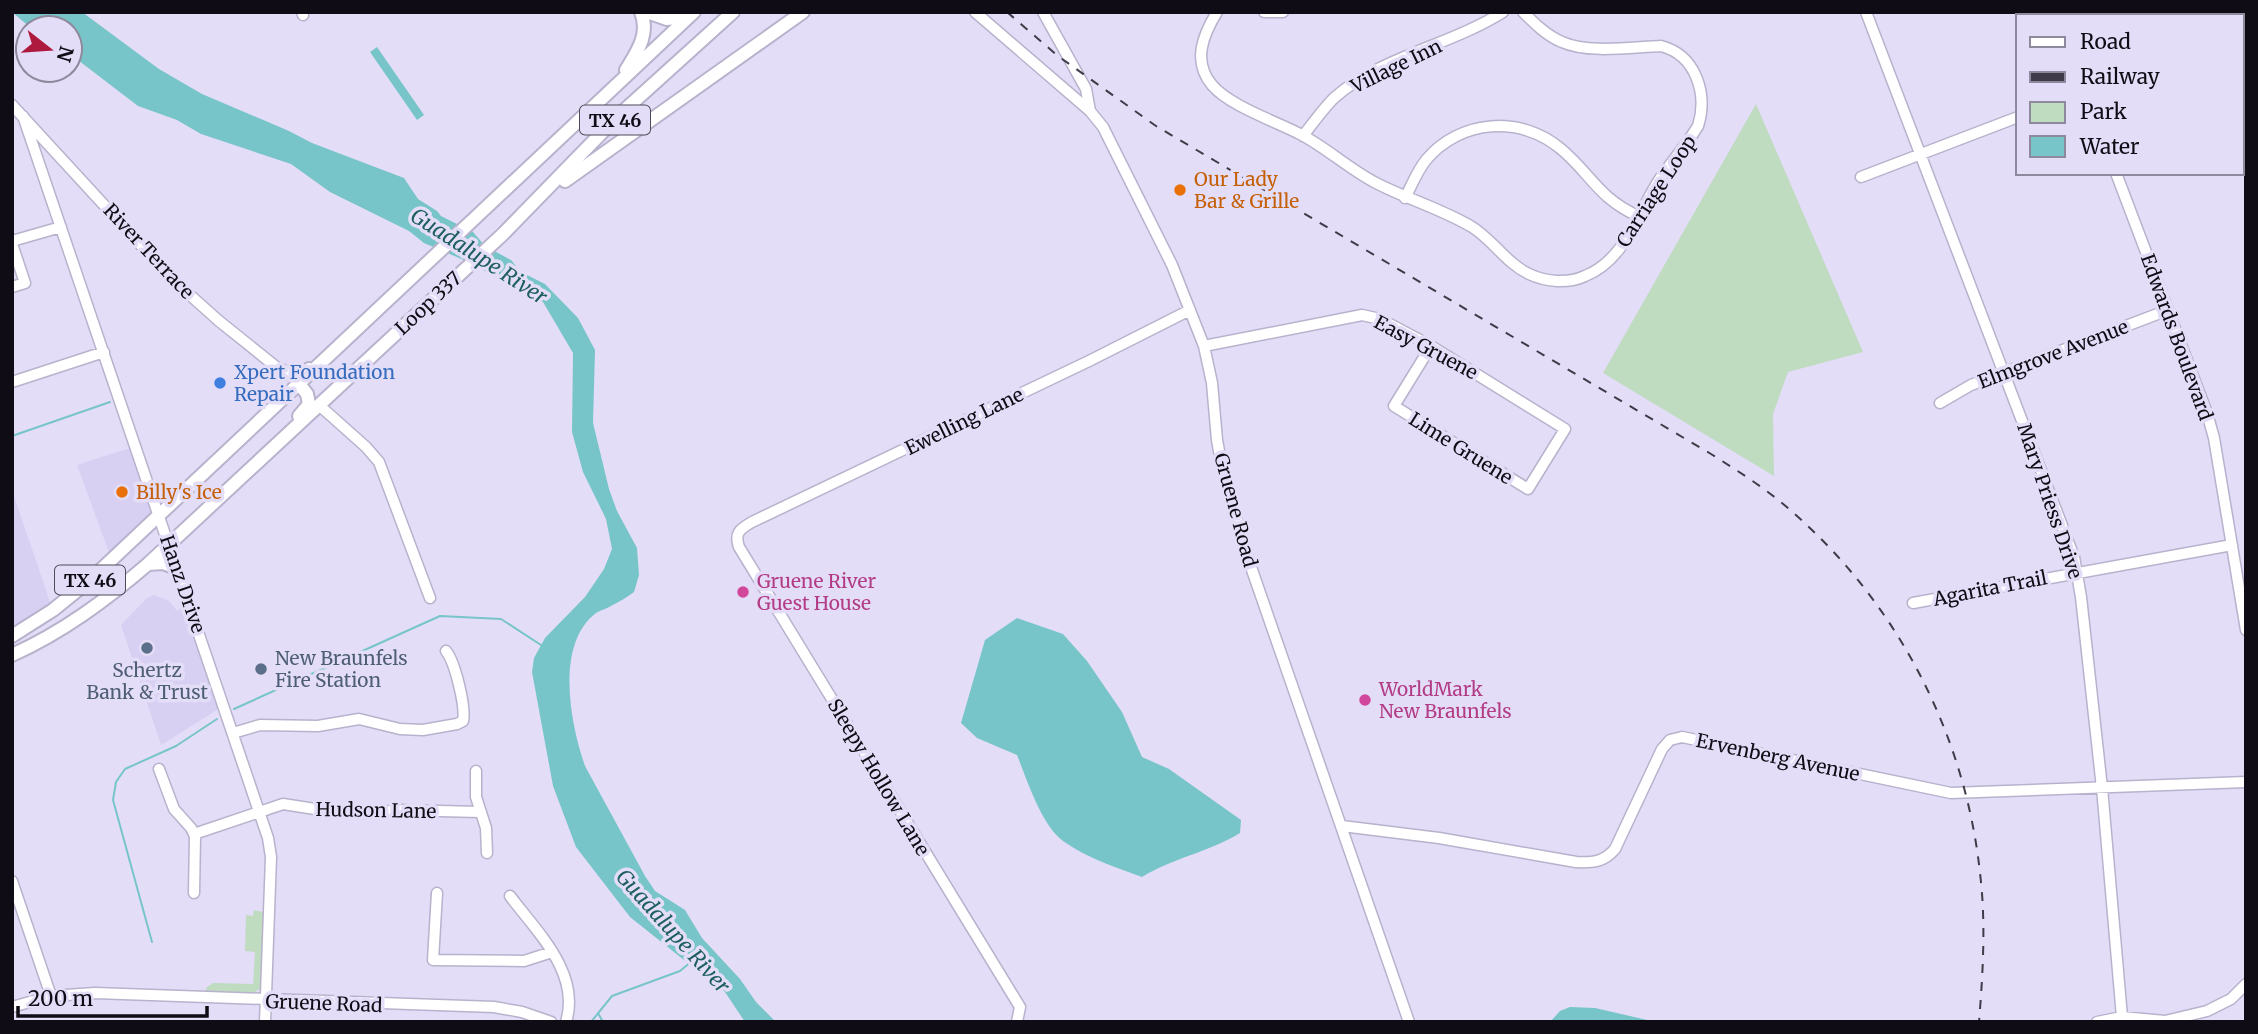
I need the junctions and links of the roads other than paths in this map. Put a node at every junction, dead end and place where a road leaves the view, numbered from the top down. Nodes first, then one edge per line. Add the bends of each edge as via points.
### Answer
1 (641, 12) edge
2 (648, 12) edge
3 (733, 12) edge
4 (803, 12) edge
5 (975, 12) edge
6 (1043, 12) edge
7 (1217, 12) edge
8 (1264, 12) edge
9 (1283, 12) edge
10 (1503, 12) edge
11 (1522, 12) edge
12 (1866, 12) edge
13 (691, 14) edge
14 (618, 84) junction
15 (12, 105) edge
16 (1090, 111) junction
17 (23, 116) junction
18 (2016, 118) edge
19 (1303, 136) junction
20 (1919, 155) junction
21 (2117, 175) edge
22 (1861, 177) dead end
23 (1405, 198) junction
24 (539, 199) junction
25 (1638, 216) junction
26 (61, 226) junction
27 (12, 243) edge
28 (12, 287) edge
29 (1191, 310) junction
30 (2168, 310) junction
31 (355, 333) junction
32 (1204, 346) junction
33 (1431, 346) junction
34 (104, 352) junction
35 (280, 370) junction
36 (2003, 372) junction
37 (12, 382) edge
38 (299, 384) junction
39 (286, 397) junction
40 (1940, 404) dead end
41 (320, 406) junction
42 (257, 462) junction
43 (1528, 489) joint
44 (160, 513) junction
45 (738, 532) joint
46 (168, 545) junction
47 (2232, 545) junction
48 (148, 564) junction
49 (176, 568) junction
50 (2077, 572) junction
51 (430, 598) dead end
52 (1913, 603) dead end
53 (2246, 630) edge
54 (12, 636) edge
55 (446, 651) dead end
56 (12, 655) edge
57 (233, 733) junction
58 (159, 769) dead end
59 (476, 771) dead end
60 (2246, 782) edge
61 (2102, 788) junction
62 (259, 811) junction
63 (480, 813) junction
64 (1342, 826) junction
65 (194, 834) junction
66 (487, 853) dead end
67 (12, 881) edge
68 (194, 892) dead end
69 (437, 893) dead end
70 (510, 896) dead end
71 (552, 952) junction
72 (2246, 984) edge
73 (51, 996) junction
74 (265, 1001) junction
75 (12, 1007) edge
76 (2122, 1017) junction
77 (265, 1022) edge
78 (551, 1022) edge
79 (566, 1022) edge
80 (1017, 1022) edge
81 (1409, 1022) edge
82 (2096, 1022) edge

1 - 14 main road via 644,36
2 - 13 main road via 667,19
3 - 24 main road, Loop 337 / TX 46 via 618,116
4 - 24 main road
5 - 16 street, Gruene Road
6 - 16 street via 1086,89
7 - 19 street, Carriage Loop via 1200,51 1212,85 1231,100
8 - 9 street
10 - 19 street, Village Inn via 1480,27 1357,82 1334,98
11 - 25 street, Carriage Loop via 1561,42 1583,48 1661,46 1685,58 1700,85 1703,103 1698,126
12 - 20 street, Mary Priess Drive
13 - 14 main road, Loop 337 / TX 46
14 - 31 main road, Loop 337 / TX 46
15 - 17 street, River Terrace
16 - 29 street, Gruene Road via 1115,146
17 - 26 street, Hanz Drive
17 - 35 street, River Terrace via 173,280
18 - 20 street
19 - 23 street, Carriage Loop
20 - 22 street
20 - 36 street, Mary Priess Drive
21 - 30 street, Edwards Boulevard
23 - 25 street, Carriage Loop via 1473,227 1522,270 1550,281 1585,277 1602,267 1618,252
23 - 25 street via 1427,160 1450,140 1481,127 1504,125 1552,142 1599,191
24 - 41 main road, Loop 337 / TX 46
26 - 27 street
26 - 34 street, Hanz Drive
27 - 28 street via 25,283
29 - 32 street, Gruene Road
29 - 45 street, Ewelling Lane
30 - 36 street, Elmgrove Avenue
30 - 47 street, Edwards Boulevard via 2214,438
31 - 35 main road via 346,334 303,374
31 - 38 main road, Loop 337 / TX 46
32 - 33 street, Easy Gruene via 1362,315 1380,319
32 - 64 street, Gruene Road via 1230,499
33 - 43 street, Lime Gruene via 1394,406
33 - 43 street, Easy Gruene via 1565,429
34 - 37 street
34 - 44 street, Hanz Drive
35 - 38 street, River Terrace
35 - 39 main road
36 - 40 street, Elmgrove Avenue
36 - 50 street, Mary Priess Drive
38 - 39 main road, Loop 337 / TX 46
38 - 42 main road via 307,394 307,407 262,450
39 - 44 main road, Loop 337 / TX 46
41 - 42 main road, Loop 337 / TX 46
41 - 51 street via 379,463
42 - 46 main road, Loop 337 / TX 46
44 - 46 street, Hanz Drive
44 - 54 main road, Loop 337 / TX 46 via 90,580
45 - 80 street, Sleepy Hollow Lane via 739,547 1020,1007
46 - 48 main road, Loop 337 / TX 46
46 - 49 street, Hanz Drive
47 - 50 street, Agarita Trail
47 - 53 street, Edwards Boulevard
48 - 49 main road
48 - 56 main road, Loop 337 / TX 46 via 99,605 47,639
49 - 57 street, Hanz Drive
50 - 52 street, Agarita Trail
50 - 61 street, Mary Priess Drive
55 - 57 street via 464,711 463,721 457,724 403,730 359,719 318,726 260,725
57 - 62 street, Hanz Drive
58 - 65 street via 172,805
59 - 63 street
60 - 61 street, Ervenberg Avenue
61 - 64 street, Ervenberg Avenue via 1944,792 1682,737 1670,740 1662,749 1615,849 1595,862
61 - 76 street, Mary Priess Drive
62 - 63 street, Hudson Lane via 289,804 334,812
62 - 65 street, Hudson Lane
62 - 74 street, Hanz Drive via 271,858
63 - 66 street
64 - 81 street, Gruene Road
65 - 68 street
67 - 73 street
69 - 71 street via 433,960 524,961
70 - 71 street
71 - 79 street via 568,981
72 - 76 street via 2231,999 2207,1011 2165,1021
73 - 74 street, Gruene Road via 94,993
73 - 75 street, Gruene Road
74 - 77 street, Hanz Drive
74 - 78 street, Gruene Road via 494,1007
76 - 82 street

